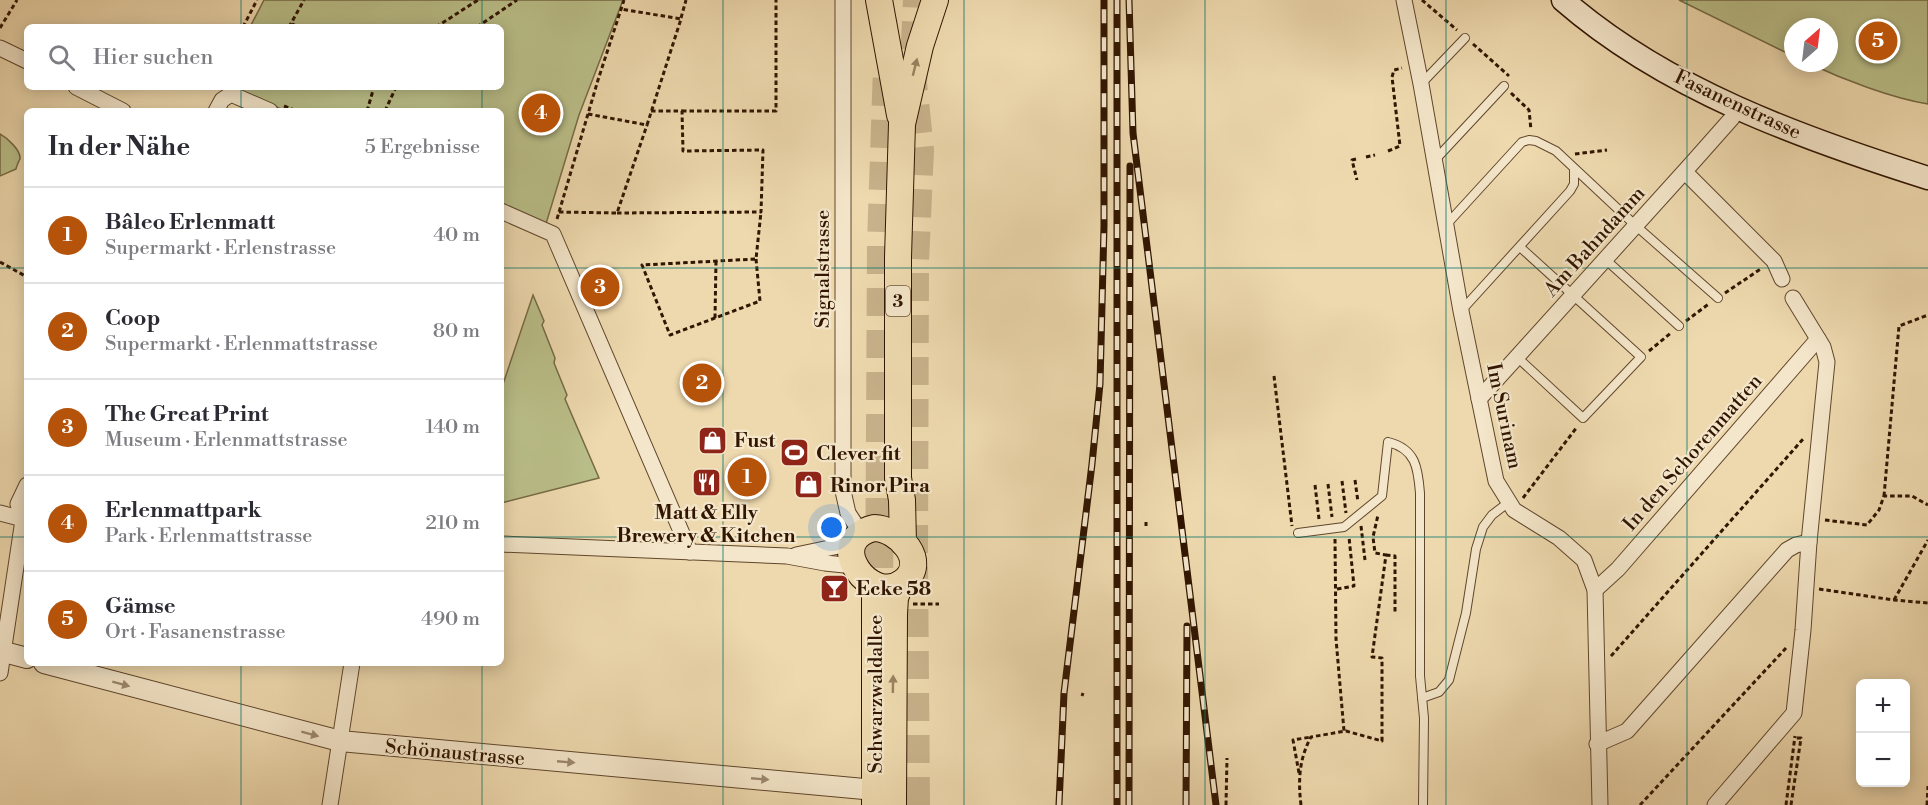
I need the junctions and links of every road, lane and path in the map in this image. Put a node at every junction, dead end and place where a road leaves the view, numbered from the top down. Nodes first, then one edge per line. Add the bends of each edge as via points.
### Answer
1 (17, 0) edge
2 (257, 0) edge
3 (302, 0) edge
4 (478, 0) edge
5 (517, 0) edge
6 (624, 0) edge
7 (686, 0) edge
8 (776, 0) edge
9 (843, 0) edge
10 (879, 0) edge
11 (936, 0) edge
12 (1404, 0) edge
13 (1422, 0) edge
14 (1563, 0) edge
15 (621, 9) junction
16 (681, 19) junction
17 (245, 24) edge
18 (291, 24) edge
19 (441, 24) edge
20 (481, 24) edge
21 (0, 28) edge
22 (1465, 38) junction
23 (0, 48) edge
24 (24, 60) edge
25 (1398, 69) dead end
26 (1421, 84) junction
27 (1504, 86) junction
28 (82, 90) edge
29 (373, 90) edge
30 (395, 90) edge
31 (117, 108) edge
32 (218, 108) edge
33 (263, 108) edge
34 (368, 108) edge
35 (386, 108) edge
36 (1736, 108) junction
37 (651, 111) junction
38 (682, 111) junction
39 (588, 114) junction
40 (902, 124) junction
41 (647, 125) junction
42 (1532, 141) junction
43 (1607, 150) dead end
44 (1389, 151) dead end
45 (1376, 154) dead end
46 (1561, 156) junction
47 (1366, 157) dead end
48 (1356, 159) dead end
49 (1434, 161) junction
50 (1574, 169) junction
51 (1684, 172) junction
52 (1928, 178) edge
53 (1357, 180) dead end
54 (559, 212) junction
55 (760, 212) junction
56 (617, 213) junction
57 (504, 217) edge
58 (1635, 225) junction
59 (1446, 226) junction
60 (553, 234) junction
61 (1520, 247) junction
62 (756, 259) junction
63 (1606, 260) junction
64 (717, 261) junction
65 (1774, 261) junction
66 (0, 262) edge
67 (24, 275) edge
68 (1782, 279) dead end
69 (1573, 295) junction
70 (1718, 298) junction
71 (1793, 298) dead end
72 (1461, 311) junction
73 (1928, 315) edge
74 (715, 318) junction
75 (1679, 326) junction
76 (1818, 339) junction
77 (1517, 357) junction
78 (1641, 357) junction
79 (1274, 376) dead end
80 (1479, 399) junction
81 (1583, 418) junction
82 (1822, 418) junction
83 (898, 478) junction
84 (1342, 482) dead end
85 (1328, 484) dead end
86 (1315, 485) dead end
87 (24, 491) edge
88 (1382, 496) junction
89 (1884, 496) junction
90 (1928, 505) edge
91 (1512, 506) junction
92 (0, 513) edge
93 (24, 518) edge
94 (1811, 518) junction
95 (24, 520) edge
96 (1347, 525) junction
97 (24, 526) edge
98 (1334, 530) junction
99 (1320, 531) junction
100 (1296, 532) joint
101 (1928, 540) edge
102 (903, 542) junction
103 (1809, 542) junction
104 (504, 544) edge
105 (864, 550) junction
106 (690, 552) junction
107 (1386, 555) junction
108 (787, 556) junction
109 (900, 584) junction
110 (1806, 587) junction
111 (1337, 589) junction
112 (1594, 590) junction
113 (1894, 600) junction
114 (1928, 603) edge
115 (1395, 614) dead end
116 (1803, 630) junction
117 (2, 652) edge
118 (24, 657) edge
119 (55, 666) edge
120 (352, 666) edge
121 (0, 673) edge
122 (1596, 673) junction
123 (1422, 699) junction
124 (1794, 713) junction
125 (1344, 731) junction
126 (1311, 737) junction
127 (1795, 738) junction
128 (340, 741) junction
129 (1597, 744) junction
130 (1227, 758) dead end
131 (1299, 774) junction
132 (1928, 786) edge
133 (881, 800) edge
134 (330, 805) edge
135 (1226, 805) edge
136 (1301, 805) edge
137 (1423, 805) edge
138 (1600, 805) edge
139 (1640, 805) edge
140 (1715, 805) edge
141 (1786, 805) edge
142 (1791, 805) edge
143 (1927, 805) edge

1 - 21 path
2 - 17 path
3 - 18 path
4 - 19 path
5 - 20 path
6 - 15 path
7 - 16 path
8 - 38 path via 776,111
9 - 105 street, Signalstrasse via 843,491
10 - 40 main road, Schwarzwaldallee / 3
40 -> 11 main road, Schwarzwaldallee / 3 via 920,46
12 - 26 street, Im Surinam
13 - 22 path
14 - 36 main road, Fasanenstrasse via 1647,59
15 - 16 path
15 - 39 path
16 - 37 path
22 - 26 lane
22 - 27 path via 1511,78
23 - 24 street
25 - 44 path via 1392,81 1400,146
26 - 49 street, Im Surinam
27 - 42 path via 1529,110
27 - 49 lane
28 - 31 street
29 - 34 path
30 - 35 path
32 - 33 street via 231,94
36 - 51 street, Am Bahndamm via 1732,118
36 - 52 main road, Fasanenstrasse via 1840,150
37 - 38 path
37 - 41 path
38 - 55 path via 683,151 763,150
39 - 41 path
39 - 54 path
40 - 83 main road, Schwarzwaldallee / 3
41 - 56 path
42 - 46 lane
42 - 59 lane via 1522,142
43 - 46 path
45 - 47 path
46 - 50 lane
48 - 53 path via 1352,160
49 - 59 street, Im Surinam
50 - 58 lane
50 - 61 lane via 1574,184
51 - 58 street, Am Bahndamm
51 - 65 street
54 - 56 path
54 - 60 path
55 - 56 path
55 - 62 path
57 - 60 street
58 - 63 street, Am Bahndamm
58 - 70 lane
59 - 72 street, Im Surinam
60 - 106 street
61 - 69 lane
61 - 72 lane
62 - 64 path
62 - 74 path via 760,301
63 - 69 street, Am Bahndamm
63 - 75 lane
64 - 74 path
64 - 74 path via 642,265 670,336
65 - 68 street
65 - 70 path
66 - 67 path
69 - 77 street, Am Bahndamm
69 - 78 lane
70 - 75 path
71 - 76 street
72 - 80 street, Im Surinam
73 - 89 path via 1899,326
75 - 78 path
76 - 82 street via 1827,362
76 - 112 street, In den Schorenmatten via 1618,569
77 - 80 street, Am Bahndamm
77 - 81 lane
78 - 81 lane
79 - 100 path
80 - 91 street, Im Surinam via 1496,481
81 - 91 path
82 - 94 street
82 - 122 path
83 - 102 main road, Schwarzwaldallee / 3
83 - 105 main road, Schwarzwaldallee / 3 via 886,519
84 - 96 path
85 - 98 path
86 - 99 path
87 - 93 street via 18,504
88 - 96 lane
88 - 107 path via 1373,537 1375,553
88 - 123 lane via 1388,442 1409,453 1419,478
89 - 90 path via 1912,496
89 - 94 path via 1867,525
91 - 112 street, Im Surinam via 1584,560
91 - 123 lane via 1492,515 1483,527 1449,680 1440,692
92 - 95 street
94 - 103 street
96 - 98 lane
96 - 111 path via 1354,586
97 - 117 street
98 - 99 lane
98 - 111 path
99 - 100 lane
101 - 113 path
102 - 105 main road via 895,535
102 - 109 main road, 3 via 911,553 913,566
103 - 110 street
103 - 129 street via 1787,550 1627,731
104 - 106 street
105 - 108 street
105 - 108 street via 825,563
105 - 109 main road via 885,587
105 - 133 main road, Schwarzwaldallee / 3 via 875,594
106 - 108 street
107 - 115 path via 1395,556
107 - 125 path via 1372,657 1382,658 1381,743
133 -> 109 main road, Schwarzwaldallee / 3 via 895,598
110 - 113 path
110 - 116 street
111 - 125 path via 1336,639
112 - 122 street, Im Surinam
113 - 114 path
116 - 124 street
116 - 139 path
117 - 118 street
117 - 121 street
119 -> 128 street, Schönaustrasse
120 - 128 street
122 - 129 street, Im Surinam
123 - 137 lane
124 - 127 path
124 - 140 street
125 - 126 path
126 - 131 path
126 - 131 path via 1293,740
127 - 141 path
127 - 142 path via 1801,738
128 -> 133 street, Schönaustrasse
128 - 134 street
129 - 138 street, Im Surinam
130 - 135 path
131 - 136 path
132 - 143 path

